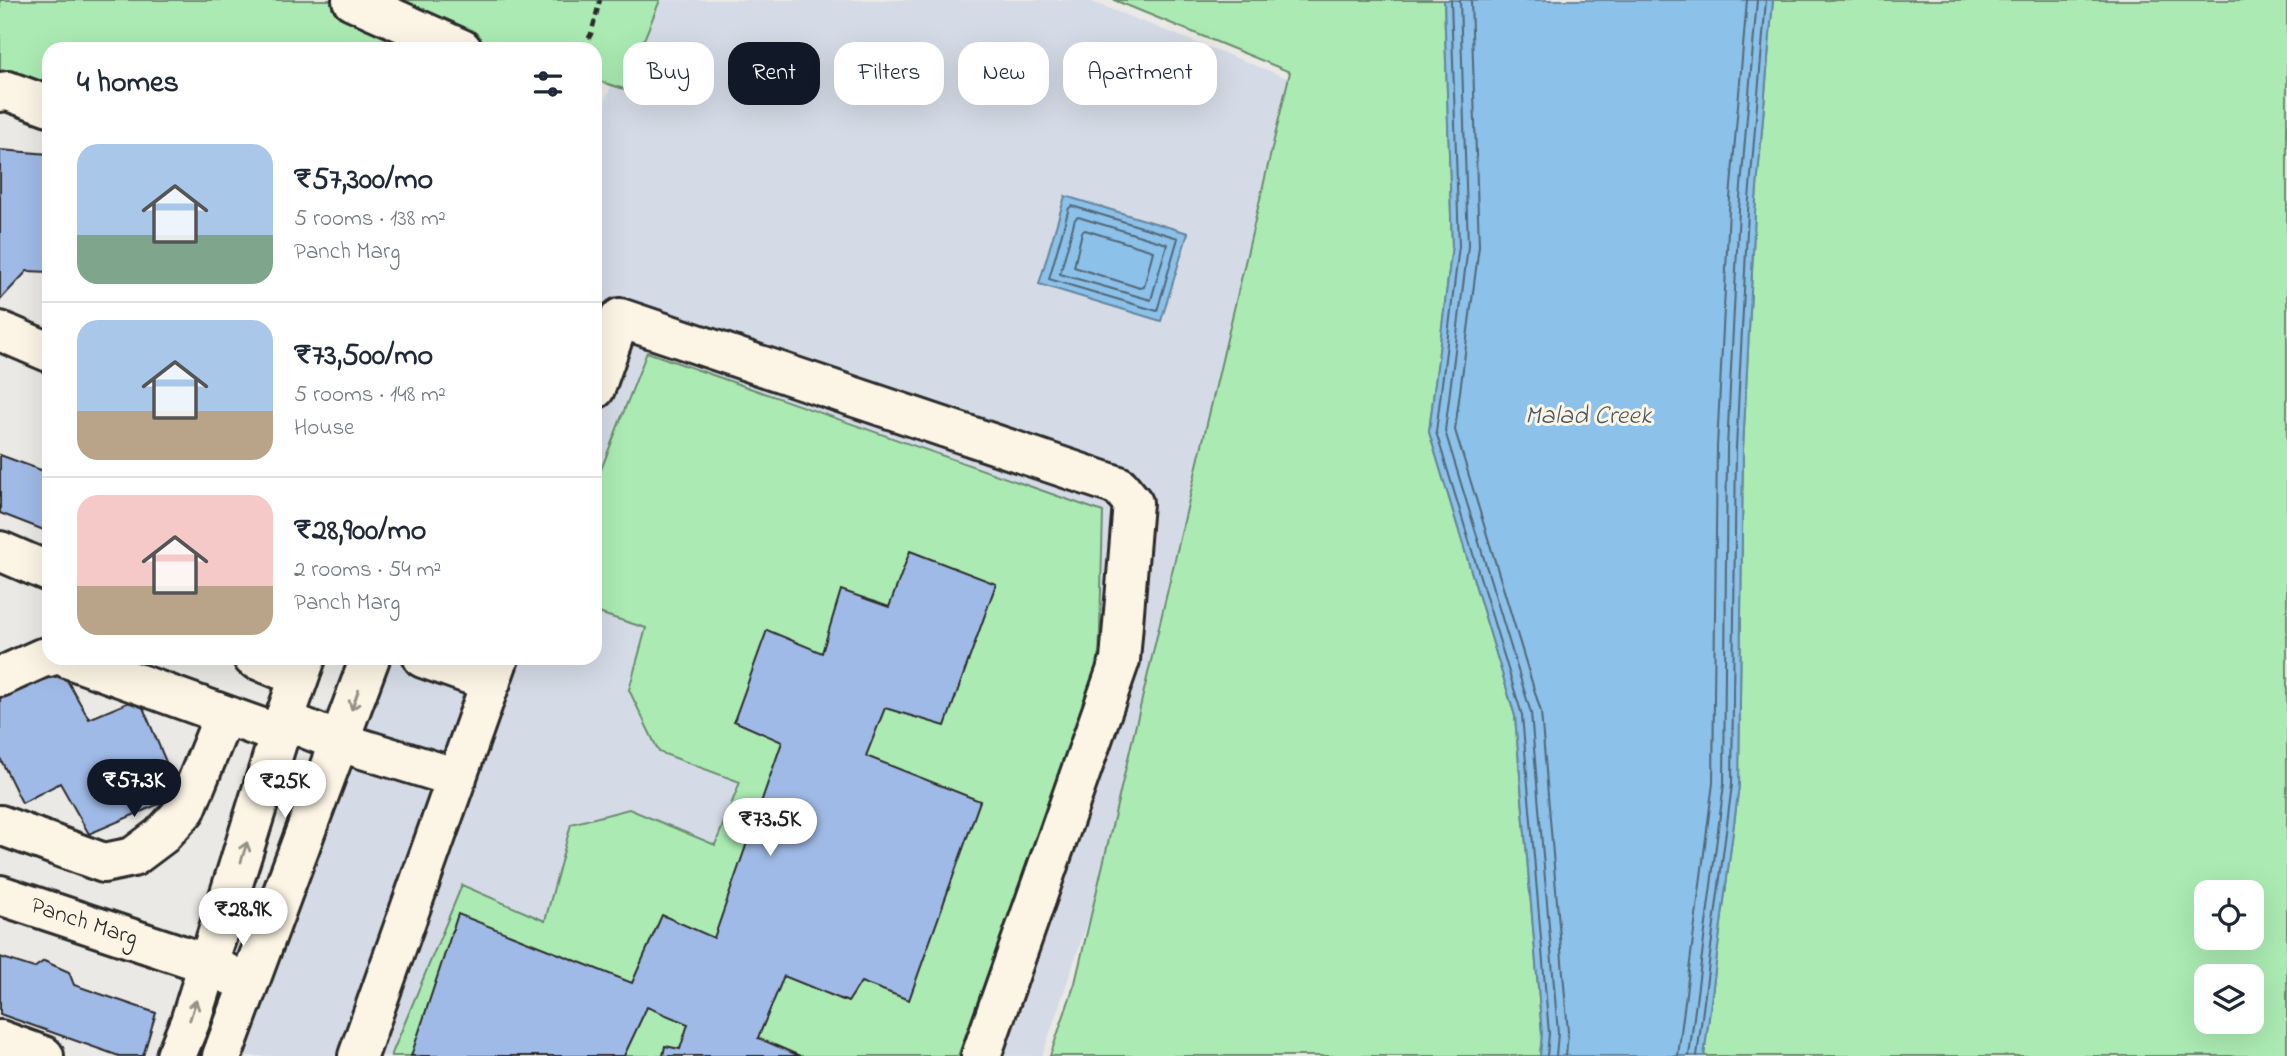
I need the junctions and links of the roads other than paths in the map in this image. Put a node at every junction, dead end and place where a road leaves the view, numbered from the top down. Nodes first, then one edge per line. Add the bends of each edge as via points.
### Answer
1 (352, 0) edge
2 (446, 42) edge
3 (0, 92) edge
4 (42, 103) edge
5 (0, 331) edge
6 (42, 349) edge
7 (602, 369) edge
8 (0, 551) edge
9 (42, 569) edge
10 (42, 658) edge
11 (86, 665) edge
12 (368, 665) edge
13 (465, 665) edge
14 (303, 667) edge
15 (495, 670) edge
16 (0, 677) edge
17 (224, 715) junction
18 (282, 727) junction
19 (340, 742) junction
20 (457, 778) junction
21 (0, 825) edge
22 (0, 895) edge
23 (208, 964) junction
24 (250, 985) junction
25 (176, 1056) edge
26 (222, 1056) edge
27 (358, 1056) edge
28 (981, 1056) edge

1 - 2 street
3 - 4 street
5 - 6 street
7 - 28 street via 620,318 1119,486 1133,503 1120,660
8 - 9 street
10 - 16 street
11 - 17 street
12 -> 19 street
13 - 15 street
14 - 18 street
15 - 20 street
17 - 18 street
17 - 21 street via 186,809 133,857 104,863
18 - 19 street
23 -> 18 street
19 - 20 street
19 - 24 street
20 - 27 street
22 - 23 street, Panch Marg
23 - 24 street, Panch Marg
25 -> 23 street
24 - 26 street

